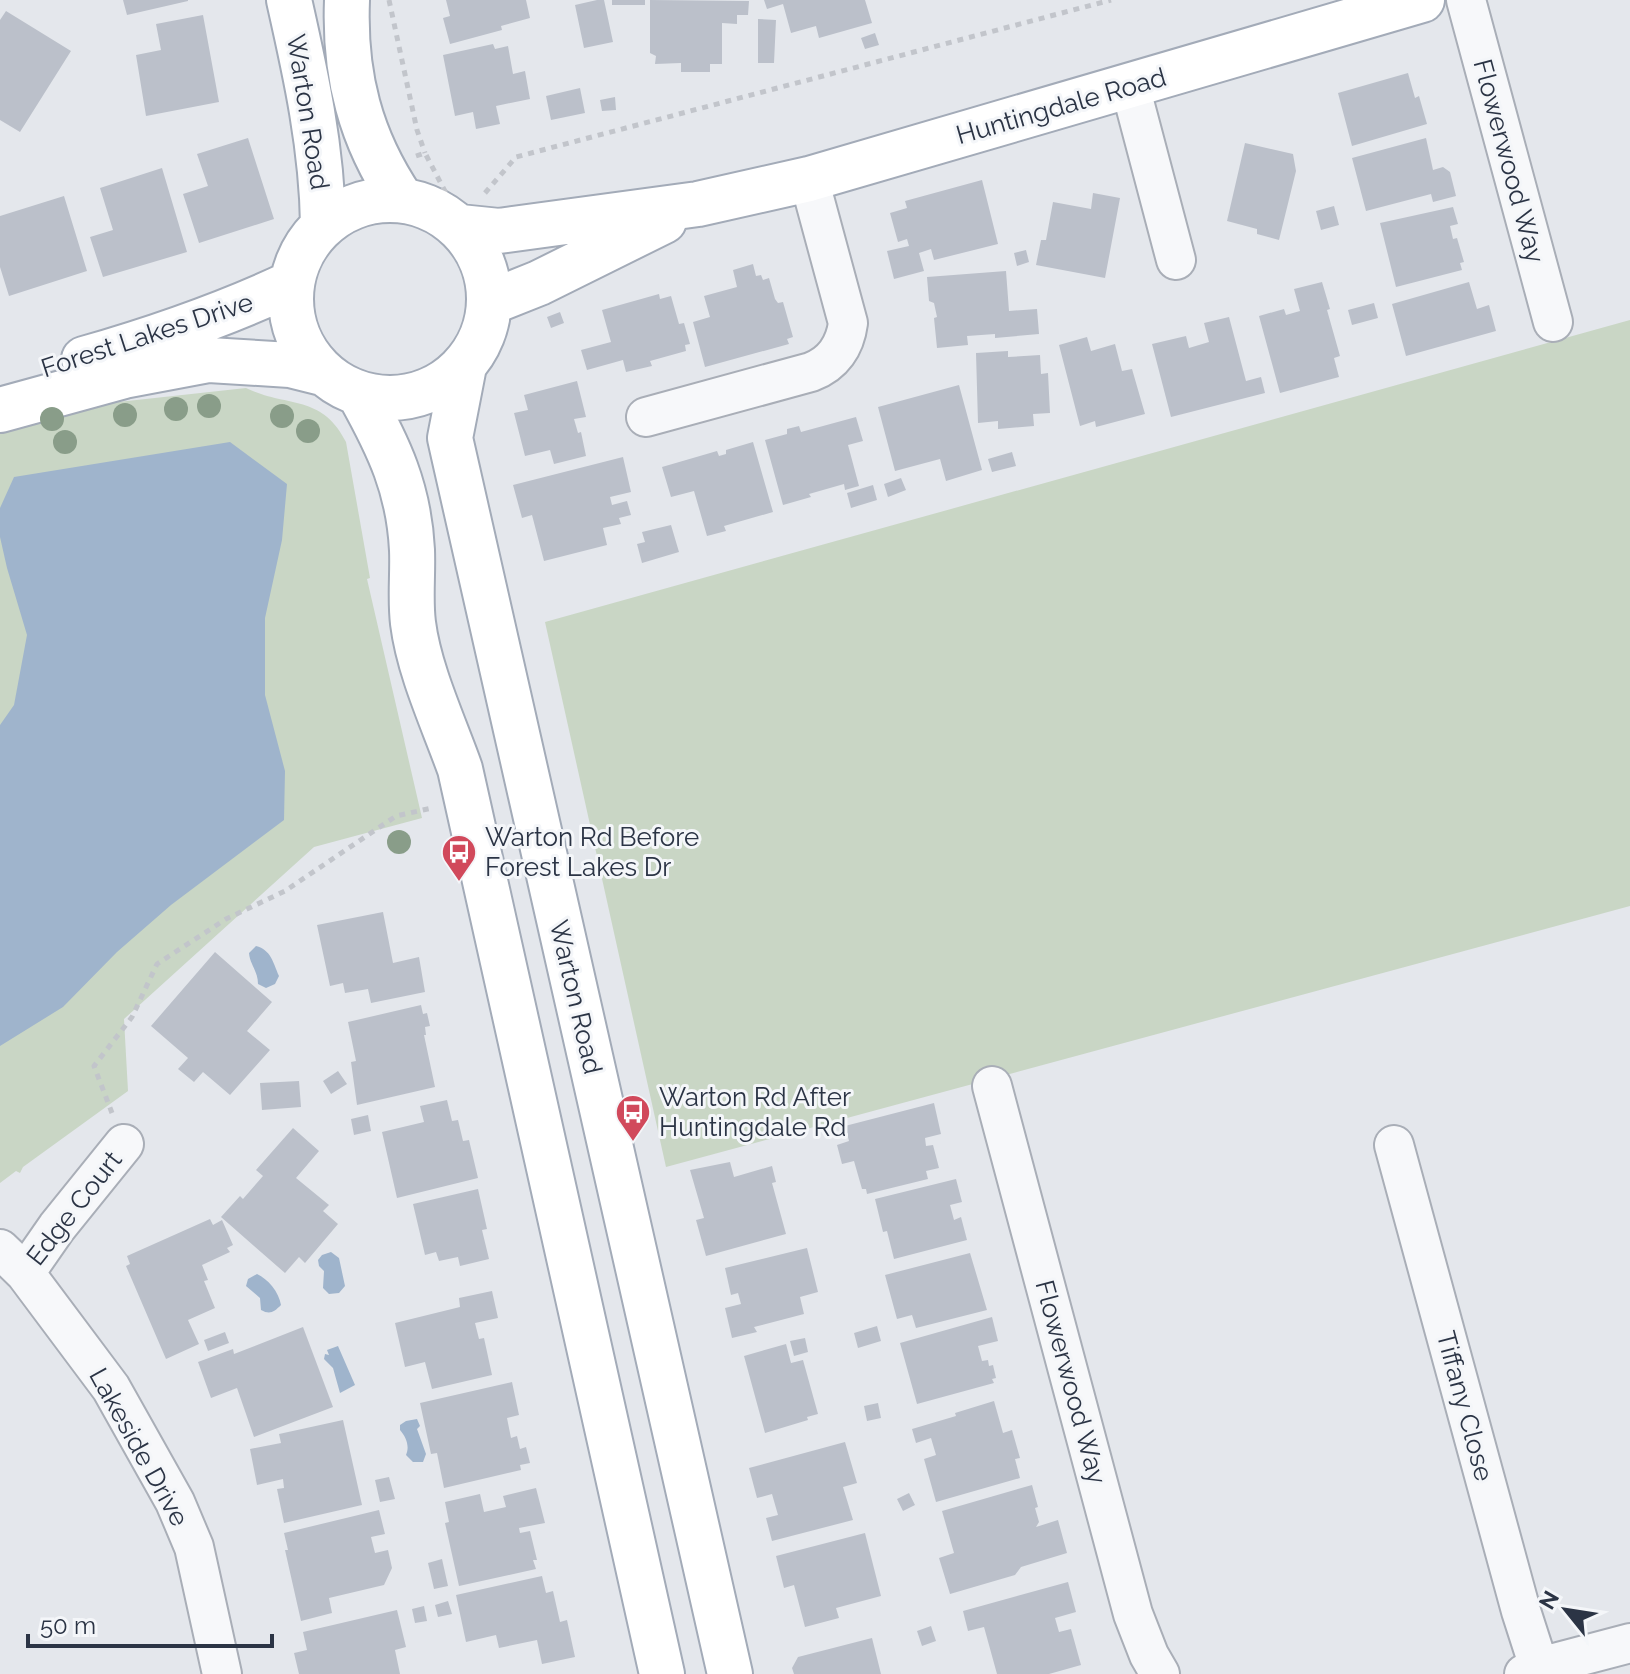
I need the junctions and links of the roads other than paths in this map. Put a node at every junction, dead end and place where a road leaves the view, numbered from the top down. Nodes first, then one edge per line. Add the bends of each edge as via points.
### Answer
1 (289, 0) edge
2 (347, 0) edge
3 (1422, 0) edge
4 (1466, 0) edge
5 (1130, 86) junction
6 (809, 179) junction
7 (404, 180) junction
8 (698, 204) junction
9 (466, 207) junction
10 (323, 225) junction
11 (1176, 260) dead end
12 (292, 283) junction
13 (489, 303) junction
14 (1553, 322) dead end
15 (464, 366) junction
16 (322, 373) junction
17 (0, 382) edge
18 (360, 395) junction
19 (0, 410) edge
20 (646, 417) dead end
21 (992, 1086) dead end
22 (124, 1144) road end
23 (1394, 1145) dead end
24 (12, 1261) edge
25 (1630, 1643) edge
26 (1531, 1670) edge
27 (222, 1674) edge
28 (662, 1674) edge
29 (730, 1674) edge
30 (1160, 1674) edge

1 - 10 main road, Warton Road via 314,112
2 - 7 main road, Warton Road via 353,89 367,139 381,168
3 - 5 main road, Huntingdale Road
4 - 14 street, Flowerwood Way
5 - 6 main road, Huntingdale Road
5 - 11 street
6 - 8 main road, Huntingdale Road
6 - 20 street via 848,323 839,350 811,372
7 - 9 main road, Warton Road via 433,209
7 - 10 main road, Warton Road
8 - 9 main road, Huntingdale Road via 499,231
8 - 13 main road, Huntingdale Road
9 - 13 main road, Warton Road via 487,275
10 - 12 main road, Warton Road via 302,252
12 - 16 main road, Warton Road via 292,316 302,347
12 - 17 main road, Forest Lakes Drive via 119,349
13 - 15 main road, Warton Road via 482,337
15 - 18 main road, Warton Road via 442,384 416,395
15 - 29 main road, Warton Road via 450,438
16 - 18 main road, Warton Road
16 - 19 main road, Forest Lakes Drive via 290,365 209,360 124,376
18 - 28 main road via 390,450 406,503 418,648 460,769
21 - 30 street, Flowerwood Way via 1133,1614
22 - 24 street, Edge Court via 57,1227
23 - 26 street, Tiffany Close via 1516,1596
24 - 27 street, Lakeside Drive via 111,1388 175,1502 194,1547
25 - 26 street

